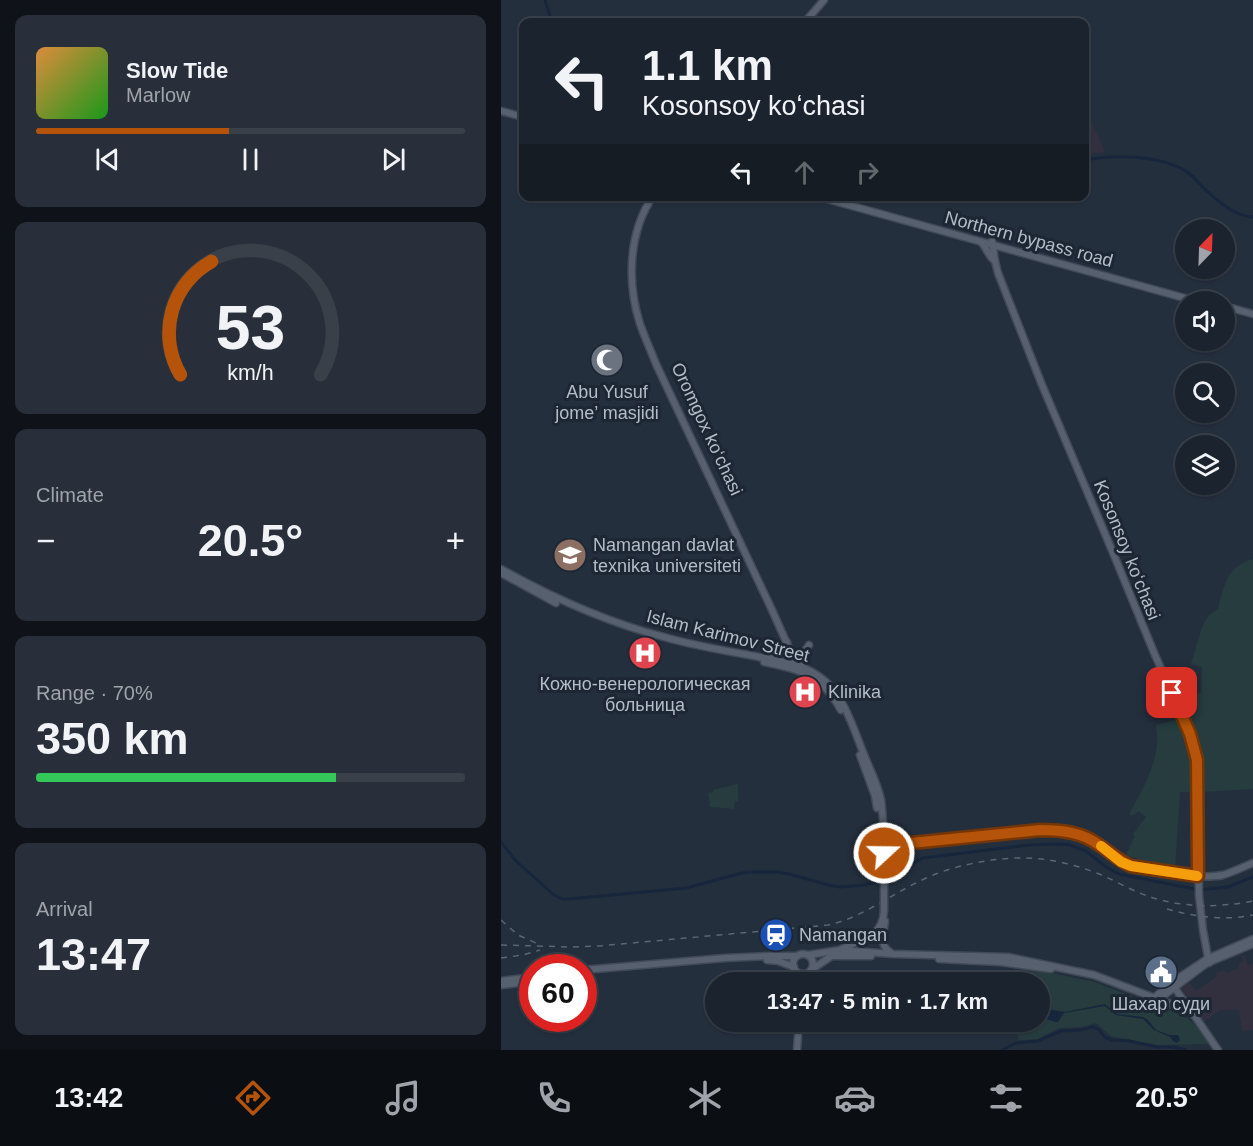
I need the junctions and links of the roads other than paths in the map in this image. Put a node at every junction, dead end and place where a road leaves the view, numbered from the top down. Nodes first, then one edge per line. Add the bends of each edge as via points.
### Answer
1 (826, 0) edge
2 (810, 18) edge
3 (501, 110) edge
4 (519, 115) edge
5 (651, 201) edge
6 (652, 201) edge
7 (835, 201) edge
8 (845, 201) edge
9 (922, 224) junction
10 (981, 242) junction
11 (993, 243) junction
12 (1008, 249) junction
13 (995, 262) junction
14 (1145, 286) junction
15 (1175, 294) edge
16 (1235, 310) edge
17 (1253, 315) edge
18 (501, 569) edge
19 (503, 575) edge
20 (786, 642) junction
21 (809, 645) dead end
22 (765, 659) junction
23 (799, 668) junction
24 (885, 848) junction
25 (1253, 863) edge
26 (1198, 880) junction
27 (884, 911) junction
28 (1253, 939) edge
29 (1253, 944) edge
30 (840, 950) junction
31 (893, 954) junction
32 (808, 955) junction
33 (797, 956) junction
34 (833, 956) junction
35 (956, 958) junction
36 (1208, 961) junction
37 (680, 964) junction
38 (795, 970) junction
39 (597, 971) edge
40 (811, 971) junction
41 (519, 981) edge
42 (501, 983) edge
43 (1174, 987) junction
44 (1155, 999) junction
45 (1192, 1012) junction
46 (1198, 1020) junction
47 (800, 1032) edge
48 (799, 1050) edge
49 (1218, 1050) edge

1 - 2 main road
3 - 4 main road
5 - 20 main road, Oromgox ko‘chasi via 638,230 633,256 632,285 640,324
6 - 23 main road, Oromgox ko‘chasi via 636,258 641,315 665,377
7 - 9 main road, Northern bypass road
8 - 9 main road, Northern bypass road
9 - 10 main road, Northern bypass road
9 - 11 main road, Northern bypass road
10 - 11 main road, Northern bypass road
10 - 13 main road
11 - 12 main road, Northern bypass road
11 - 13 main road, Kosonsoy koʻchasi
11 - 14 main road, Northern bypass road
12 - 13 main road via 998,254
12 - 14 main road, Northern bypass road
13 - 26 main road, Kosonsoy koʻchasi via 1042,385 1190,734 1197,760
14 - 15 main road, Northern bypass road
16 - 17 main road
18 - 22 main road, Islam Karimov Street via 604,618 665,638
19 - 23 main road, Islam Karimov Street via 554,602 635,633
20 - 22 main road via 783,650
20 - 23 main road, Oromgox ko‘chasi
21 - 23 main road
22 - 23 main road, Islam Karimov Street
23 - 24 main road, Islam Karimov Street via 822,684 841,710 875,796
23 - 24 main road, Islam Karimov Street via 827,682 844,708 879,792
24 - 26 main road via 1053,830 1086,837 1131,866
24 - 27 main road, Islam Karimov Street, bridge via 881,868
25 - 26 main road
26 - 36 main road, Kosonsoy koʻchasi
27 - 30 main road via 875,933
27 - 31 main road, Islam Karimov Street via 883,942
28 - 36 main road
29 - 36 main road
30 - 31 main road
30 - 32 main road
30 - 34 main road
31 - 35 main road
32 - 33 main road
32 - 40 main road via 814,963
33 - 37 main road
33 - 38 main road
34 - 35 main road
34 - 40 main road
35 - 44 main road via 1094,975
36 - 43 main road
36 - 44 main road via 1171,983
37 - 38 main road via 771,959
37 - 39 main road
38 - 40 main road via 805,974
41 - 42 main road
43 - 44 main road
43 - 45 main road
44 - 45 main road
44 - 46 main road
45 - 46 main road
46 - 49 main road
47 - 48 main road

